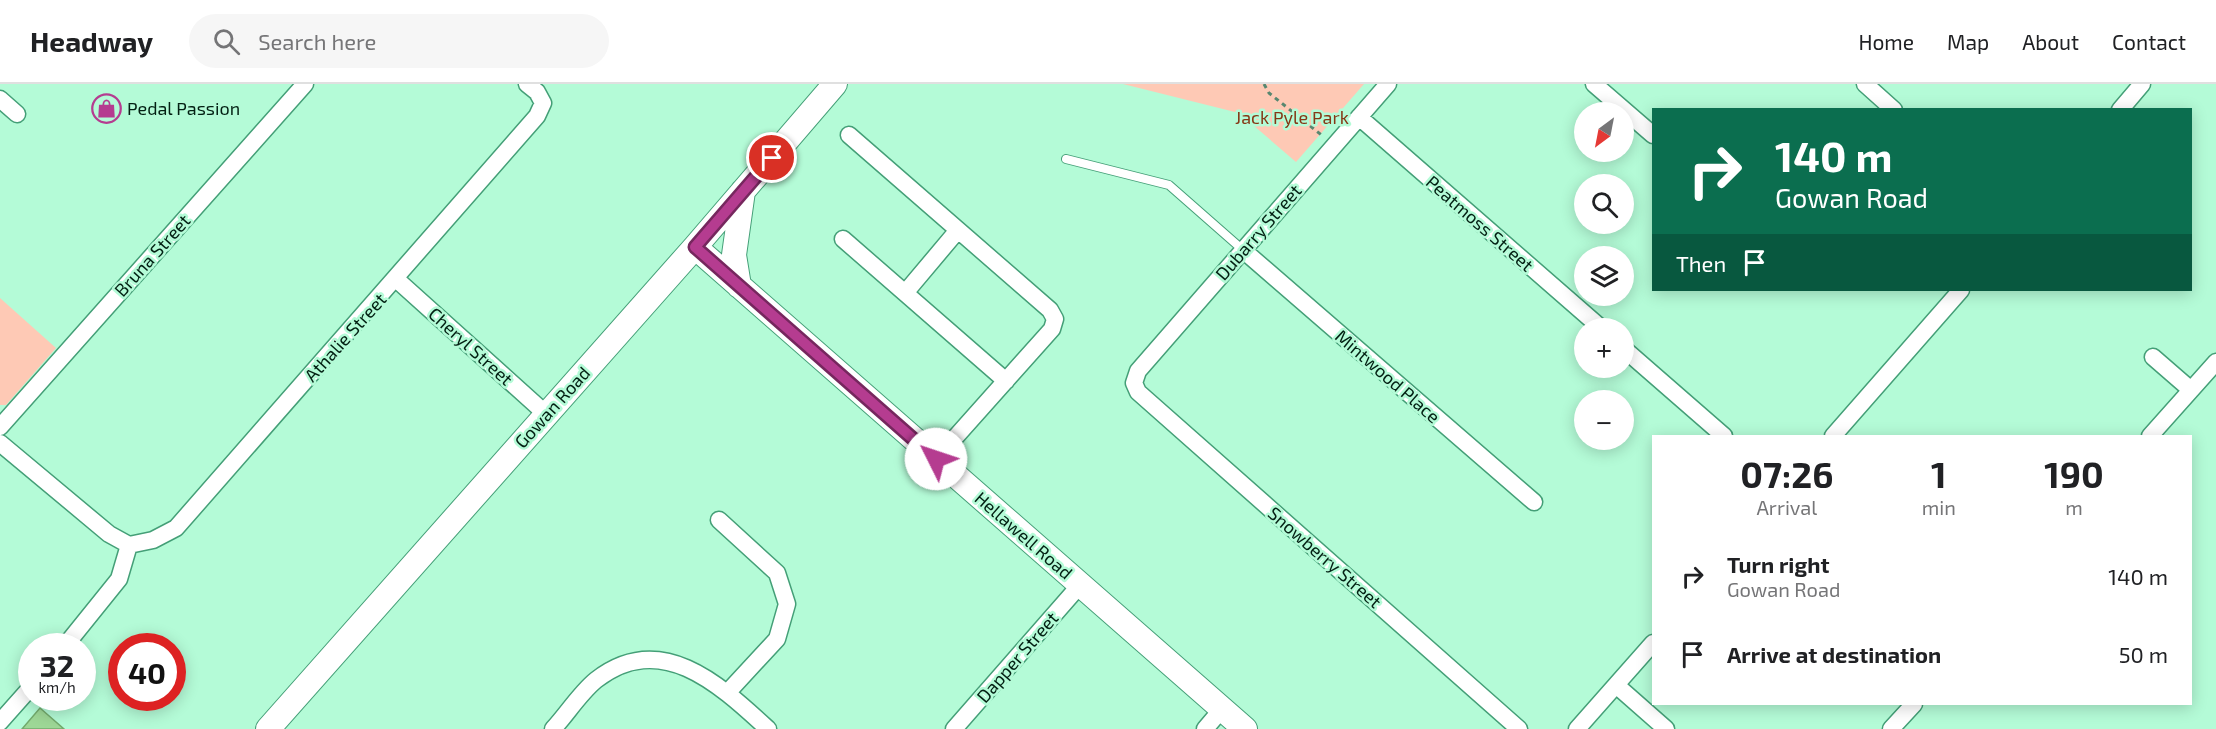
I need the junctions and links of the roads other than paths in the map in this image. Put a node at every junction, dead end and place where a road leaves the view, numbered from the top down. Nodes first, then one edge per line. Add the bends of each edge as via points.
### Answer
1 (304, 84) edge
2 (527, 84) edge
3 (835, 84) edge
4 (1388, 84) edge
5 (1594, 84) edge
6 (2142, 84) edge
7 (1876, 88) edge
8 (0, 99) edge
9 (1892, 108) edge
10 (2122, 108) edge
11 (17, 114) dead end
12 (1359, 117) junction
13 (1652, 134) edge
14 (849, 135) dead end
15 (1066, 159) dead end
16 (743, 191) junction
17 (958, 230) junction
18 (843, 238) dead end
19 (695, 247) junction
20 (1243, 250) junction
21 (396, 279) junction
22 (739, 286) junction
23 (1960, 291) edge
24 (905, 293) junction
25 (1590, 318) edge
26 (2153, 357) dead end
27 (1634, 358) edge
28 (2216, 362) edge
29 (1006, 381) junction
30 (1134, 383) joint
31 (2191, 390) junction
32 (546, 414) junction
33 (0, 427) edge
34 (1723, 435) edge
35 (1834, 435) edge
36 (2151, 435) edge
37 (0, 443) edge
38 (936, 459) junction
39 (1534, 502) dead end
40 (719, 520) dead end
41 (129, 545) junction
42 (1080, 585) junction
43 (77, 633) edge
44 (1652, 644) edge
45 (1616, 685) junction
46 (728, 692) junction
47 (18, 702) edge
48 (1913, 705) edge
49 (1222, 709) junction
50 (0, 722) edge
51 (268, 729) edge
52 (553, 729) edge
53 (768, 729) edge
54 (954, 729) edge
55 (1205, 729) edge
56 (1245, 729) edge
57 (1519, 729) edge
58 (1577, 729) edge
59 (1666, 729) edge
60 (1891, 729) edge

1 - 33 street, Bruna Street
2 - 21 street, Athalie Street via 543,103 537,117
3 - 16 main road, Gowan Road
4 - 12 street, Dubarry Street
5 - 13 street
6 - 10 street
7 - 9 street
8 - 11 street
12 - 20 street, Dubarry Street
12 - 25 street, Peatmoss Street
14 - 17 street
15 - 20 lane via 1169,185
16 - 19 main road, Gowan Road
16 - 22 main road via 734,255
17 - 24 street
17 - 29 street via 1050,310 1054,319 1053,329
18 - 24 street
19 - 22 main road, Hellawell Road
19 - 32 main road, Gowan Road
20 - 30 street, Dubarry Street via 1138,370
20 - 39 street, Mintwood Place
21 - 32 street, Cheryl Street
21 - 41 street, Athalie Street via 176,528 153,540
22 - 38 main road, Hellawell Road
23 - 35 street
24 - 29 street
26 - 31 street
27 - 34 street
28 - 31 street
29 - 38 street
30 - 57 street, Snowberry Street via 1138,392
31 - 36 street
32 - 51 main road, Gowan Road
37 - 41 street via 109,534
38 - 42 main road, Hellawell Road
40 - 46 street via 777,573 787,604 777,639
41 - 43 street via 120,579
42 - 49 main road, Hellawell Road
42 - 54 street, Dapper Street
44 - 45 street
45 - 58 street
45 - 59 street
46 - 52 street via 673,662 648,659 617,667 595,681
46 - 53 street
47 - 50 street
48 - 60 street
49 - 55 street
49 - 56 main road, Hellawell Road

